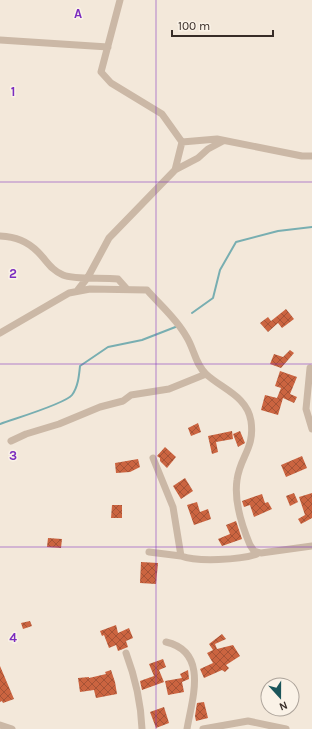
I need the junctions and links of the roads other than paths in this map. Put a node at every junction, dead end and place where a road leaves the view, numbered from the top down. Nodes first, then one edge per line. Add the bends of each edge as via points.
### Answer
1 (120, 0) edge
2 (0, 40) edge
3 (108, 47) junction
4 (182, 142) junction
5 (223, 142) junction
6 (312, 156) edge
7 (174, 170) junction
8 (0, 236) edge
9 (88, 277) junction
10 (126, 288) junction
11 (77, 291) junction
12 (0, 333) edge
13 (310, 368) dead end
14 (206, 374) junction
15 (312, 429) edge
16 (11, 441) dead end
17 (152, 458) dead end
18 (312, 546) edge
19 (150, 552) dead end
20 (257, 552) junction
21 (181, 556) junction
22 (166, 642) dead end
23 (126, 653) dead end
24 (0, 725) edge
25 (12, 729) edge
26 (142, 729) edge
27 (187, 729) edge
28 (203, 729) edge
29 (286, 729) edge

1 - 3 street
2 - 3 street
3 - 4 street via 101,72 111,83 162,114
4 - 5 street via 217,139
4 - 7 street
5 - 6 street
5 - 7 street
7 - 9 street via 109,238
8 - 9 street via 15,237 26,242 53,270 64,276
9 - 10 street via 118,279
9 - 11 street
10 - 11 street
10 - 14 street via 147,290 175,319
11 - 12 street via 47,304
13 - 15 street via 306,409
14 - 16 street via 169,389 132,396
14 - 20 street via 241,400 251,419 251,444 237,480 238,506 247,538
17 - 21 street via 173,507
18 - 20 street
19 - 21 street
20 - 21 street via 242,558
22 - 27 street via 176,645 187,654 194,666 196,682
23 - 26 street via 132,670
24 - 25 street
28 - 29 street via 248,721

